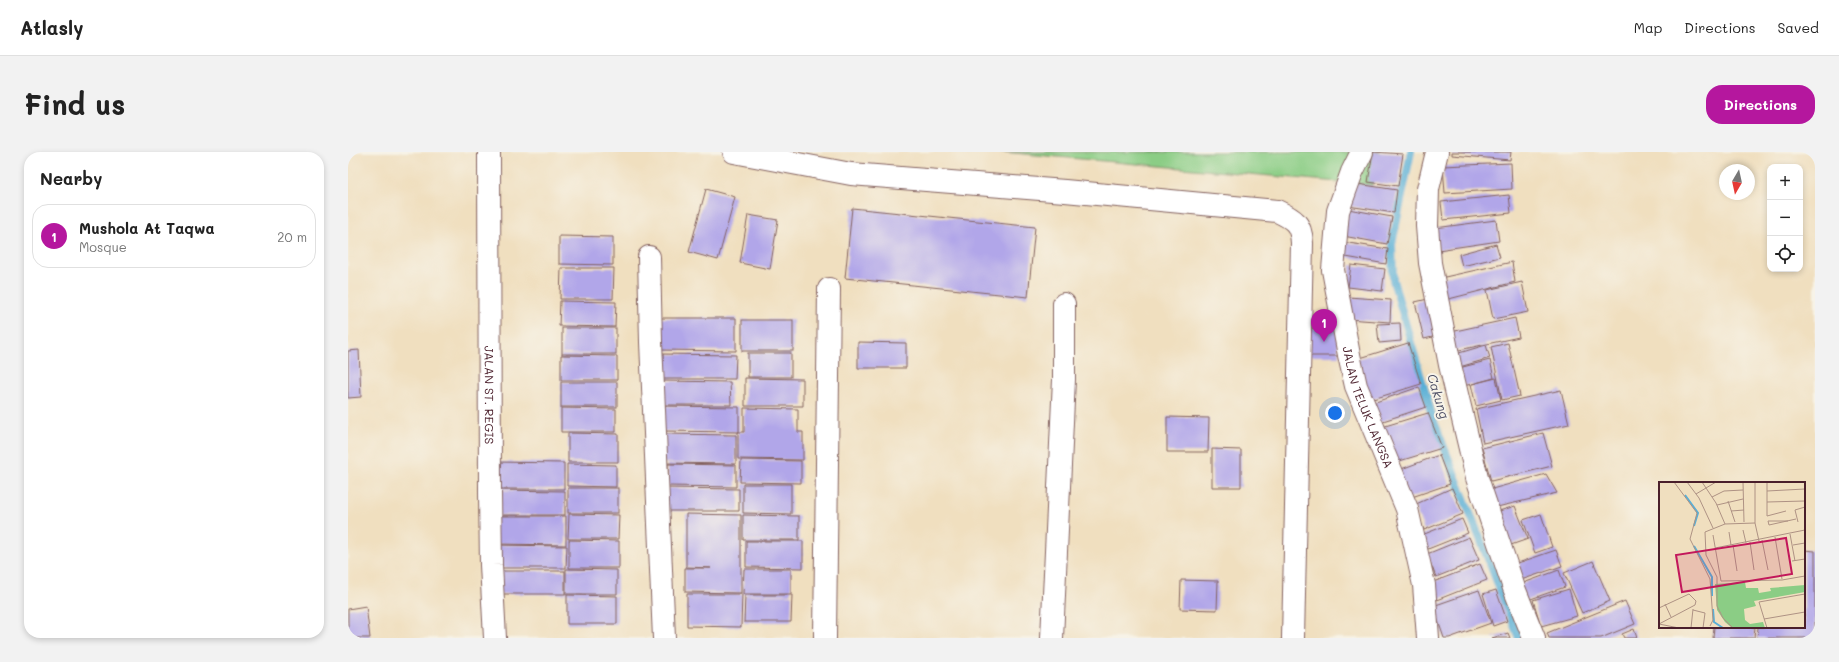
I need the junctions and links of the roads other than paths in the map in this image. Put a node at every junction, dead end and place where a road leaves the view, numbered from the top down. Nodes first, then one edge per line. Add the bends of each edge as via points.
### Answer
1 (489, 152) edge
2 (734, 152) edge
3 (1362, 152) edge
4 (1437, 152) edge
5 (649, 257) dead end
6 (829, 289) dead end
7 (1064, 304) dead end
8 (495, 638) edge
9 (664, 638) edge
10 (825, 638) edge
11 (1052, 638) edge
12 (1293, 638) edge
13 (1428, 638) edge
14 (1534, 638) edge

1 - 8 street, JALAN ST. REGIS via 490,485
2 - 12 street via 851,174 1277,211 1289,217 1298,225 1302,243
3 - 13 street, JALAN TELUK LANGSA via 1338,211 1333,270 1356,386 1407,509 1424,584
4 - 14 street via 1428,189 1428,233 1430,263 1450,365 1477,478 1514,588
5 - 9 street
6 - 10 street
7 - 11 street via 1064,379

